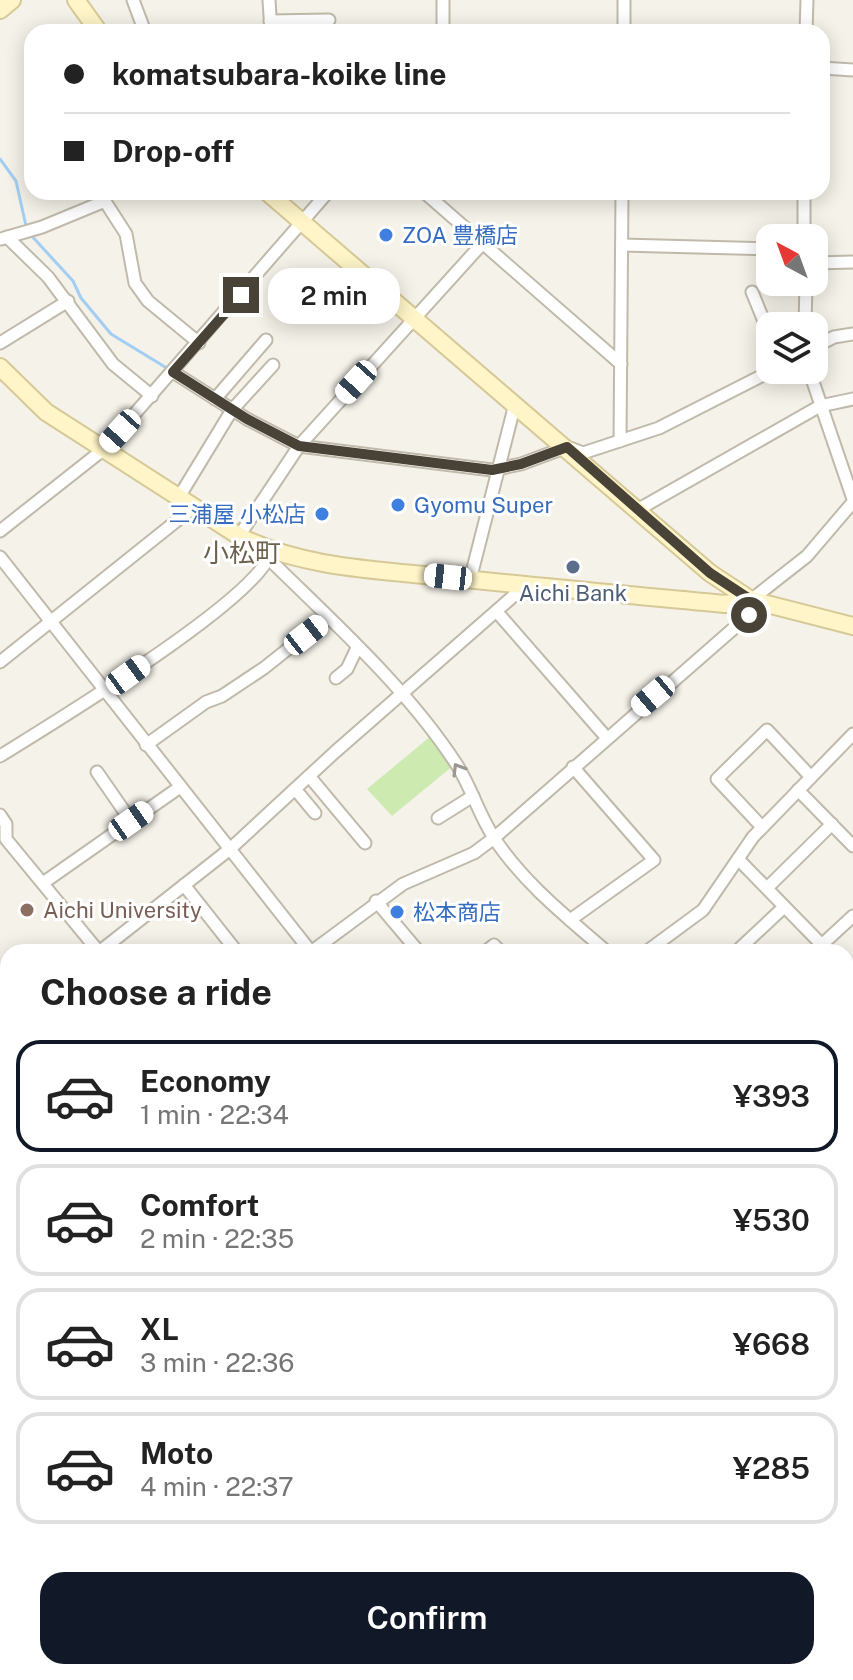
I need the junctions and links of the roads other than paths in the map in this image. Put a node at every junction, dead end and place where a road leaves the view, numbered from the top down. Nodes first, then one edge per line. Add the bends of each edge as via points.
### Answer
1 (12, 0) edge
2 (76, 0) edge
3 (133, 0) edge
4 (269, 0) edge
5 (443, 0) edge
6 (624, 0) edge
7 (807, 0) edge
8 (0, 10) edge
9 (329, 20) dead end
10 (93, 24) edge
11 (142, 24) edge
12 (270, 24) edge
13 (290, 24) edge
14 (443, 24) edge
15 (624, 24) edge
16 (806, 24) edge
17 (830, 69) edge
18 (853, 70) edge
19 (95, 200) edge
20 (104, 200) edge
21 (277, 200) edge
22 (321, 200) edge
23 (433, 200) edge
24 (622, 200) edge
25 (804, 200) edge
26 (303, 222) junction
27 (804, 224) edge
28 (4, 238) edge
29 (481, 245) junction
30 (622, 245) junction
31 (756, 249) edge
32 (853, 262) edge
33 (828, 263) edge
34 (752, 292) dead end
35 (68, 301) junction
36 (760, 312) edge
37 (414, 318) junction
38 (853, 334) edge
39 (266, 340) dead end
40 (828, 340) edge
41 (0, 343) edge
42 (199, 343) junction
43 (621, 364) junction
44 (273, 365) dead end
45 (0, 367) edge
46 (173, 372) junction
47 (756, 379) edge
48 (813, 384) edge
49 (152, 396) junction
50 (215, 399) junction
51 (853, 399) edge
52 (515, 404) junction
53 (820, 406) junction
54 (232, 410) junction
55 (620, 441) junction
56 (299, 446) junction
57 (567, 447) junction
58 (104, 449) junction
59 (498, 468) junction
60 (179, 497) junction
61 (853, 501) edge
62 (194, 507) junction
63 (639, 509) junction
64 (0, 531) edge
65 (239, 536) junction
66 (269, 556) junction
67 (0, 557) edge
68 (470, 580) junction
69 (526, 585) junction
70 (751, 600) junction
71 (497, 612) junction
72 (327, 618) junction
73 (50, 623) junction
74 (853, 626) edge
75 (357, 648) junction
76 (0, 662) edge
77 (336, 678) dead end
78 (105, 691) junction
79 (403, 696) junction
80 (853, 734) edge
81 (606, 737) junction
82 (146, 745) junction
83 (0, 756) edge
84 (573, 767) junction
85 (97, 772) dead end
86 (309, 776) junction
87 (811, 777) junction
88 (180, 787) junction
89 (295, 789) junction
90 (798, 790) junction
91 (473, 796) junction
92 (315, 813) dead end
93 (0, 815) edge
94 (438, 818) dead end
95 (131, 821) junction
96 (832, 824) junction
97 (762, 827) junction
98 (494, 838) junction
99 (365, 843) dead end
100 (853, 846) edge
101 (230, 849) junction
102 (738, 859) junction
103 (43, 883) junction
104 (184, 885) junction
105 (767, 888) junction
106 (376, 901) junction
107 (784, 907) junction
108 (570, 920) junction
109 (851, 922) edge
110 (93, 944) edge
111 (109, 944) edge
112 (231, 944) edge
113 (305, 944) edge
114 (321, 944) edge
115 (409, 944) edge
116 (598, 944) edge
117 (657, 944) edge
118 (745, 944) edge
119 (815, 944) edge
120 (823, 944) edge

1 - 8 main road
2 - 10 main road
3 - 11 street
4 - 12 street
5 - 14 street
6 - 15 street
7 - 16 street
9 - 13 street
17 - 18 street
19 - 28 street
20 - 42 street via 126,234 135,283 148,301
21 - 26 main road
22 - 26 street
23 - 29 street
24 - 30 street
25 - 27 street
26 - 37 main road
26 - 42 street
28 - 35 street
29 - 37 street
29 - 43 street
30 - 31 street
30 - 43 street
32 - 33 street
34 - 36 street
35 - 41 street
35 - 49 street via 99,347
37 - 52 main road
37 - 56 street
38 - 40 street
39 - 50 street
42 - 46 street
43 - 55 street
44 - 54 street
45 - 58 main road via 46,412
46 - 49 street
46 - 50 street
47 - 55 street via 683,418
48 - 53 street
49 - 58 street
50 - 54 street
51 - 53 street
52 - 57 main road
52 - 59 street
53 - 61 street
53 - 63 street
54 - 56 street
54 - 60 street
55 - 57 street via 583,453
56 - 59 street
56 - 65 street
57 - 59 street
57 - 63 main road
58 - 60 main road
58 - 64 street
59 - 68 street
60 - 62 main road
61 - 70 street via 807,556
62 - 65 main road
62 - 73 street
63 - 70 main road via 710,573
65 - 66 main road
66 - 68 main road
66 - 72 street
66 - 78 street via 242,591
67 - 73 street
68 - 69 main road
69 - 70 main road via 725,604
69 - 71 street
70 - 74 main road
70 - 81 street via 749,615
71 - 79 street
71 - 81 street
72 - 75 street
72 - 82 street via 264,668
73 - 76 street
73 - 78 street
75 - 77 street
75 - 79 street
78 - 82 street
78 - 83 street
79 - 86 street
91 -> 79 street via 457,765
80 - 87 street
81 - 84 street
82 - 88 street
84 - 98 street
84 - 108 street via 654,860
85 - 95 street
86 - 89 street
86 - 99 street
87 - 90 street
87 - 97 street via 767,730 717,779
88 - 95 street
88 - 101 street
89 - 92 street
89 - 101 street
90 - 96 street
90 - 97 street
91 - 94 street
91 - 98 street
93 - 103 street via 6,839
95 - 103 street
96 - 100 street
96 - 105 street
97 - 102 street
98 - 106 street
98 - 108 street via 546,900
101 - 104 street
101 - 113 street
102 - 105 street
102 - 117 street via 703,910
103 - 110 street
104 - 111 street
104 - 112 street
105 - 107 street
106 - 114 street
106 - 115 street
107 - 118 street
107 - 119 street
108 - 116 street
109 - 120 street

